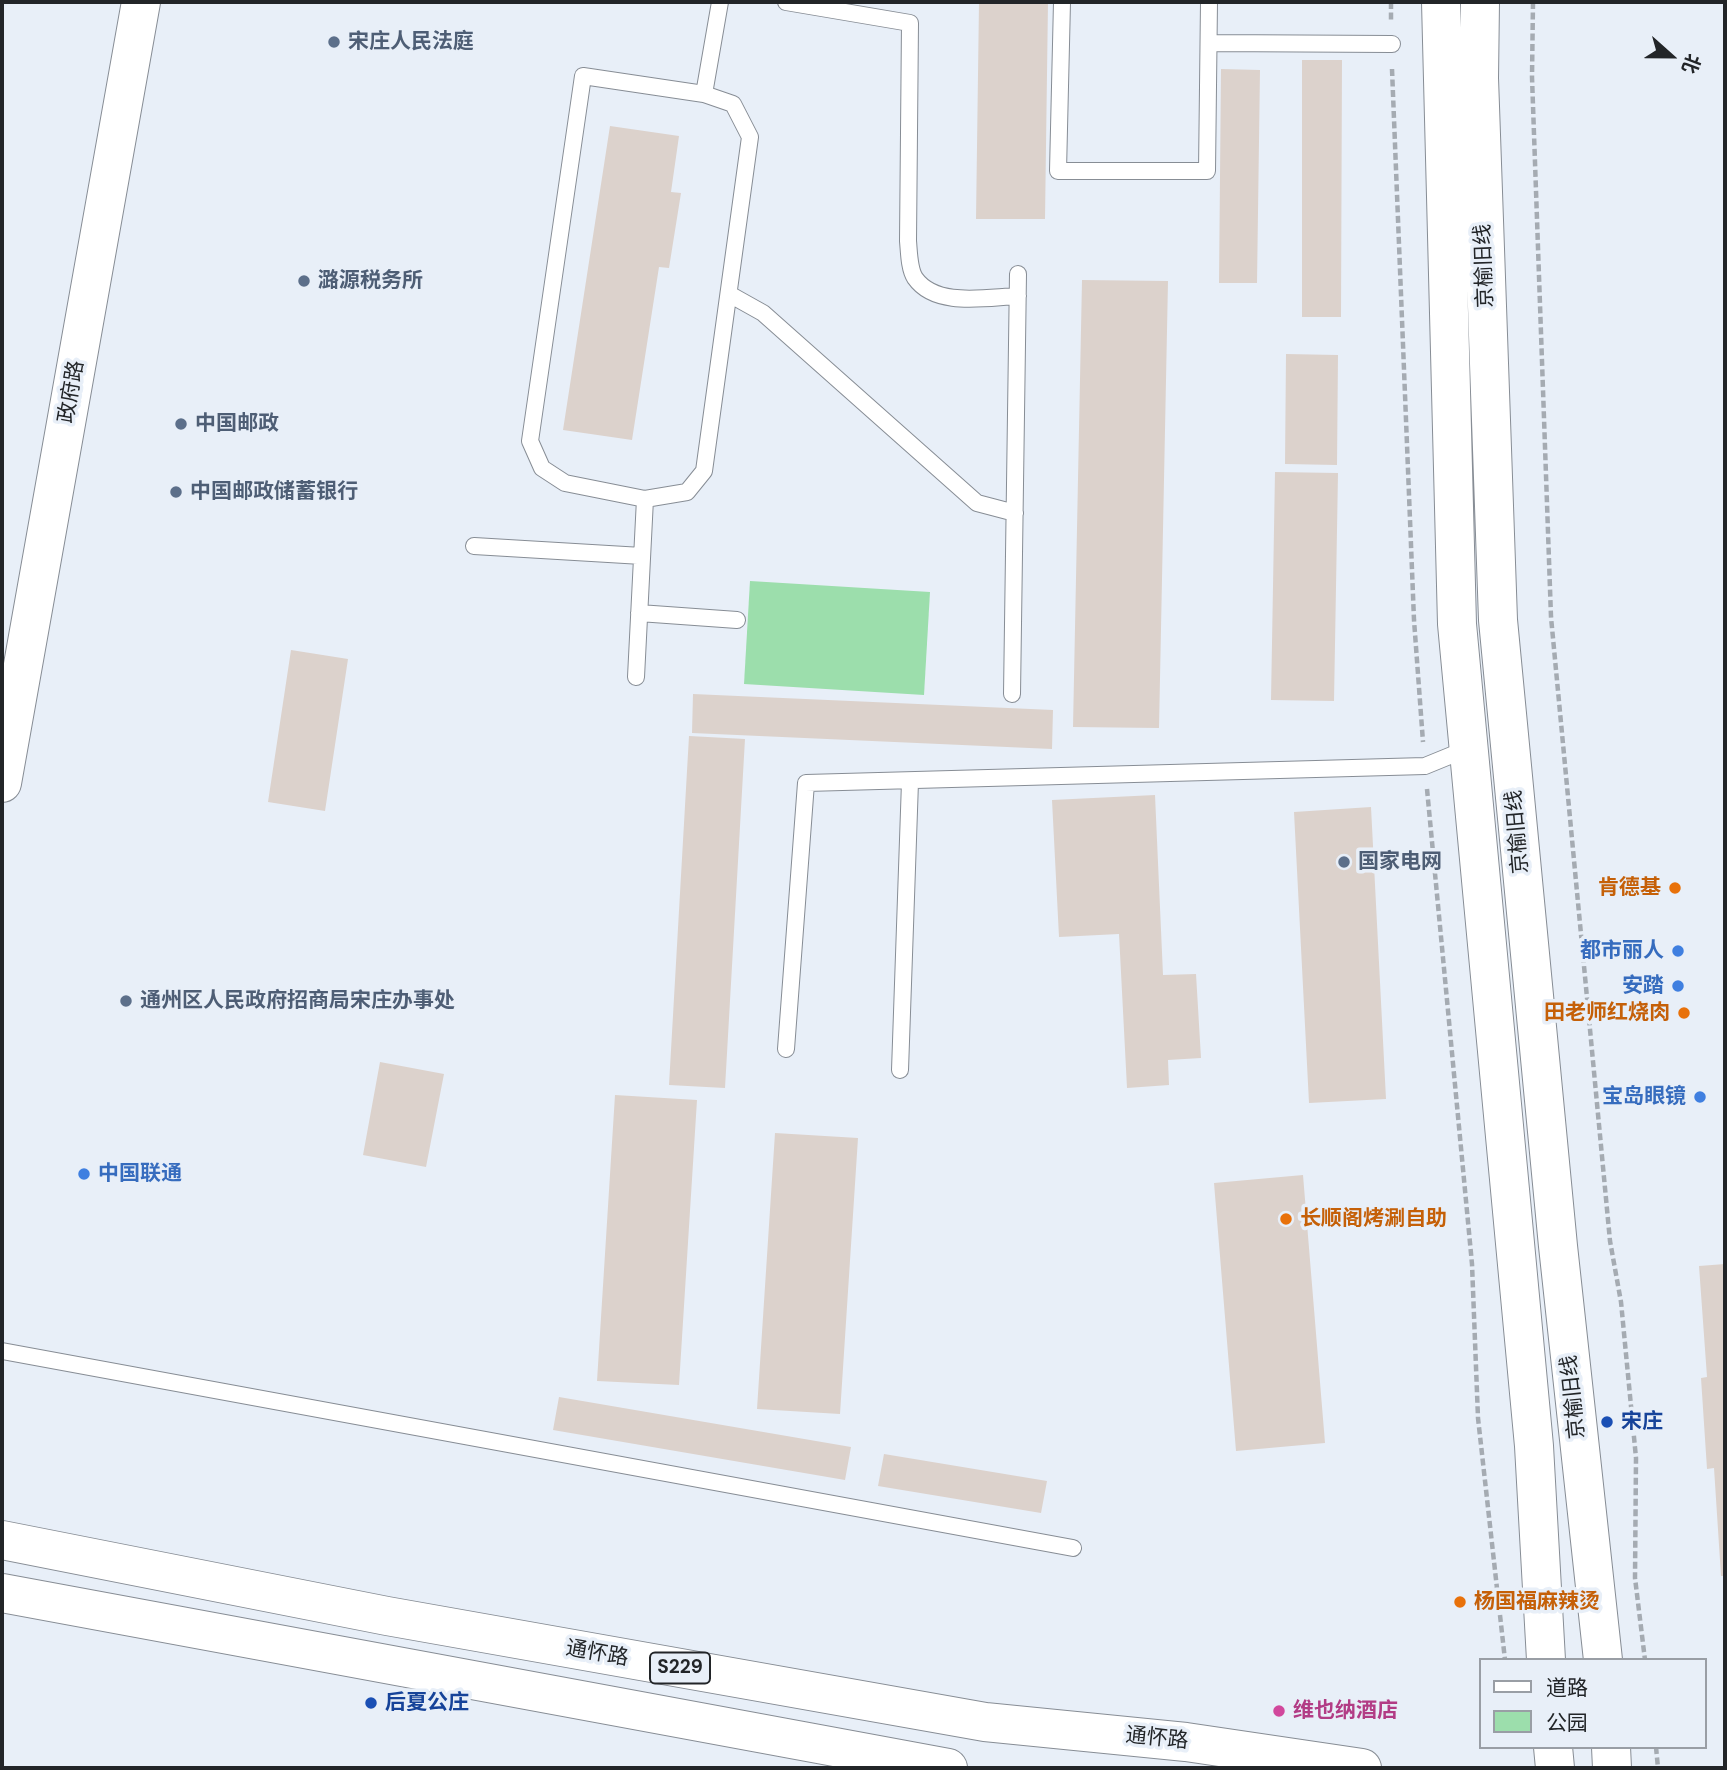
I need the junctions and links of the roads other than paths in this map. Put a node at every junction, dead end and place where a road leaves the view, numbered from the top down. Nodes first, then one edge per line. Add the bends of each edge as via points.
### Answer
1 (141, 2) edge
2 (720, 2) edge
3 (786, 2) edge
4 (1062, 2) edge
5 (1209, 2) edge
6 (1441, 2) edge
7 (1480, 2) edge
8 (1209, 43) junction
9 (1392, 44) dead end
10 (704, 94) junction
11 (1018, 274) dead end
12 (729, 294) junction
13 (1018, 296) junction
14 (645, 499) junction
15 (1015, 513) junction
16 (474, 546) dead end
17 (642, 556) junction
18 (639, 613) junction
19 (737, 620) dead end
20 (636, 677) dead end
21 (1012, 694) dead end
22 (1469, 748) junction
23 (910, 782) junction
24 (2, 783) edge
25 (786, 1049) dead end
26 (900, 1070) dead end
27 (2, 1351) edge
28 (2, 1540) edge
29 (1073, 1548) dead end
30 (2, 1593) edge
31 (1546, 1658) edge
32 (1603, 1658) edge
33 (1553, 1749) edge
34 (1611, 1749) edge
35 (948, 1768) edge
36 (1362, 1768) edge
37 (1555, 1768) edge
38 (1612, 1768) edge

1 - 24 main road, 政府路
2 - 10 lane
3 - 13 lane via 910,23 908,241 913,276 929,292 947,296
4 - 8 lane via 1058,171 1207,171
5 - 8 lane
6 - 22 main road, 京榆旧线 via 1457,624
7 - 32 main road, 京榆旧线 via 1498,620
8 - 9 lane
10 - 12 lane via 733,104 750,137
10 - 14 lane via 583,76 530,441 542,468 565,483
11 - 13 lane
12 - 14 lane via 704,471 687,492
12 - 15 lane via 763,313 977,503
13 - 15 lane
14 - 17 lane
15 - 21 lane
16 - 17 lane
17 - 18 lane
18 - 19 lane
18 - 20 lane
22 - 23 lane via 1425,766
22 - 31 main road, 京榆旧线 via 1534,1446
23 - 25 lane via 806,783
23 - 26 lane
27 - 29 lane
28 - 36 main road, 通怀路 / S229 via 387,1616 985,1722 1186,1742
30 - 35 main road, S229
33 - 37 main road
34 - 38 main road

